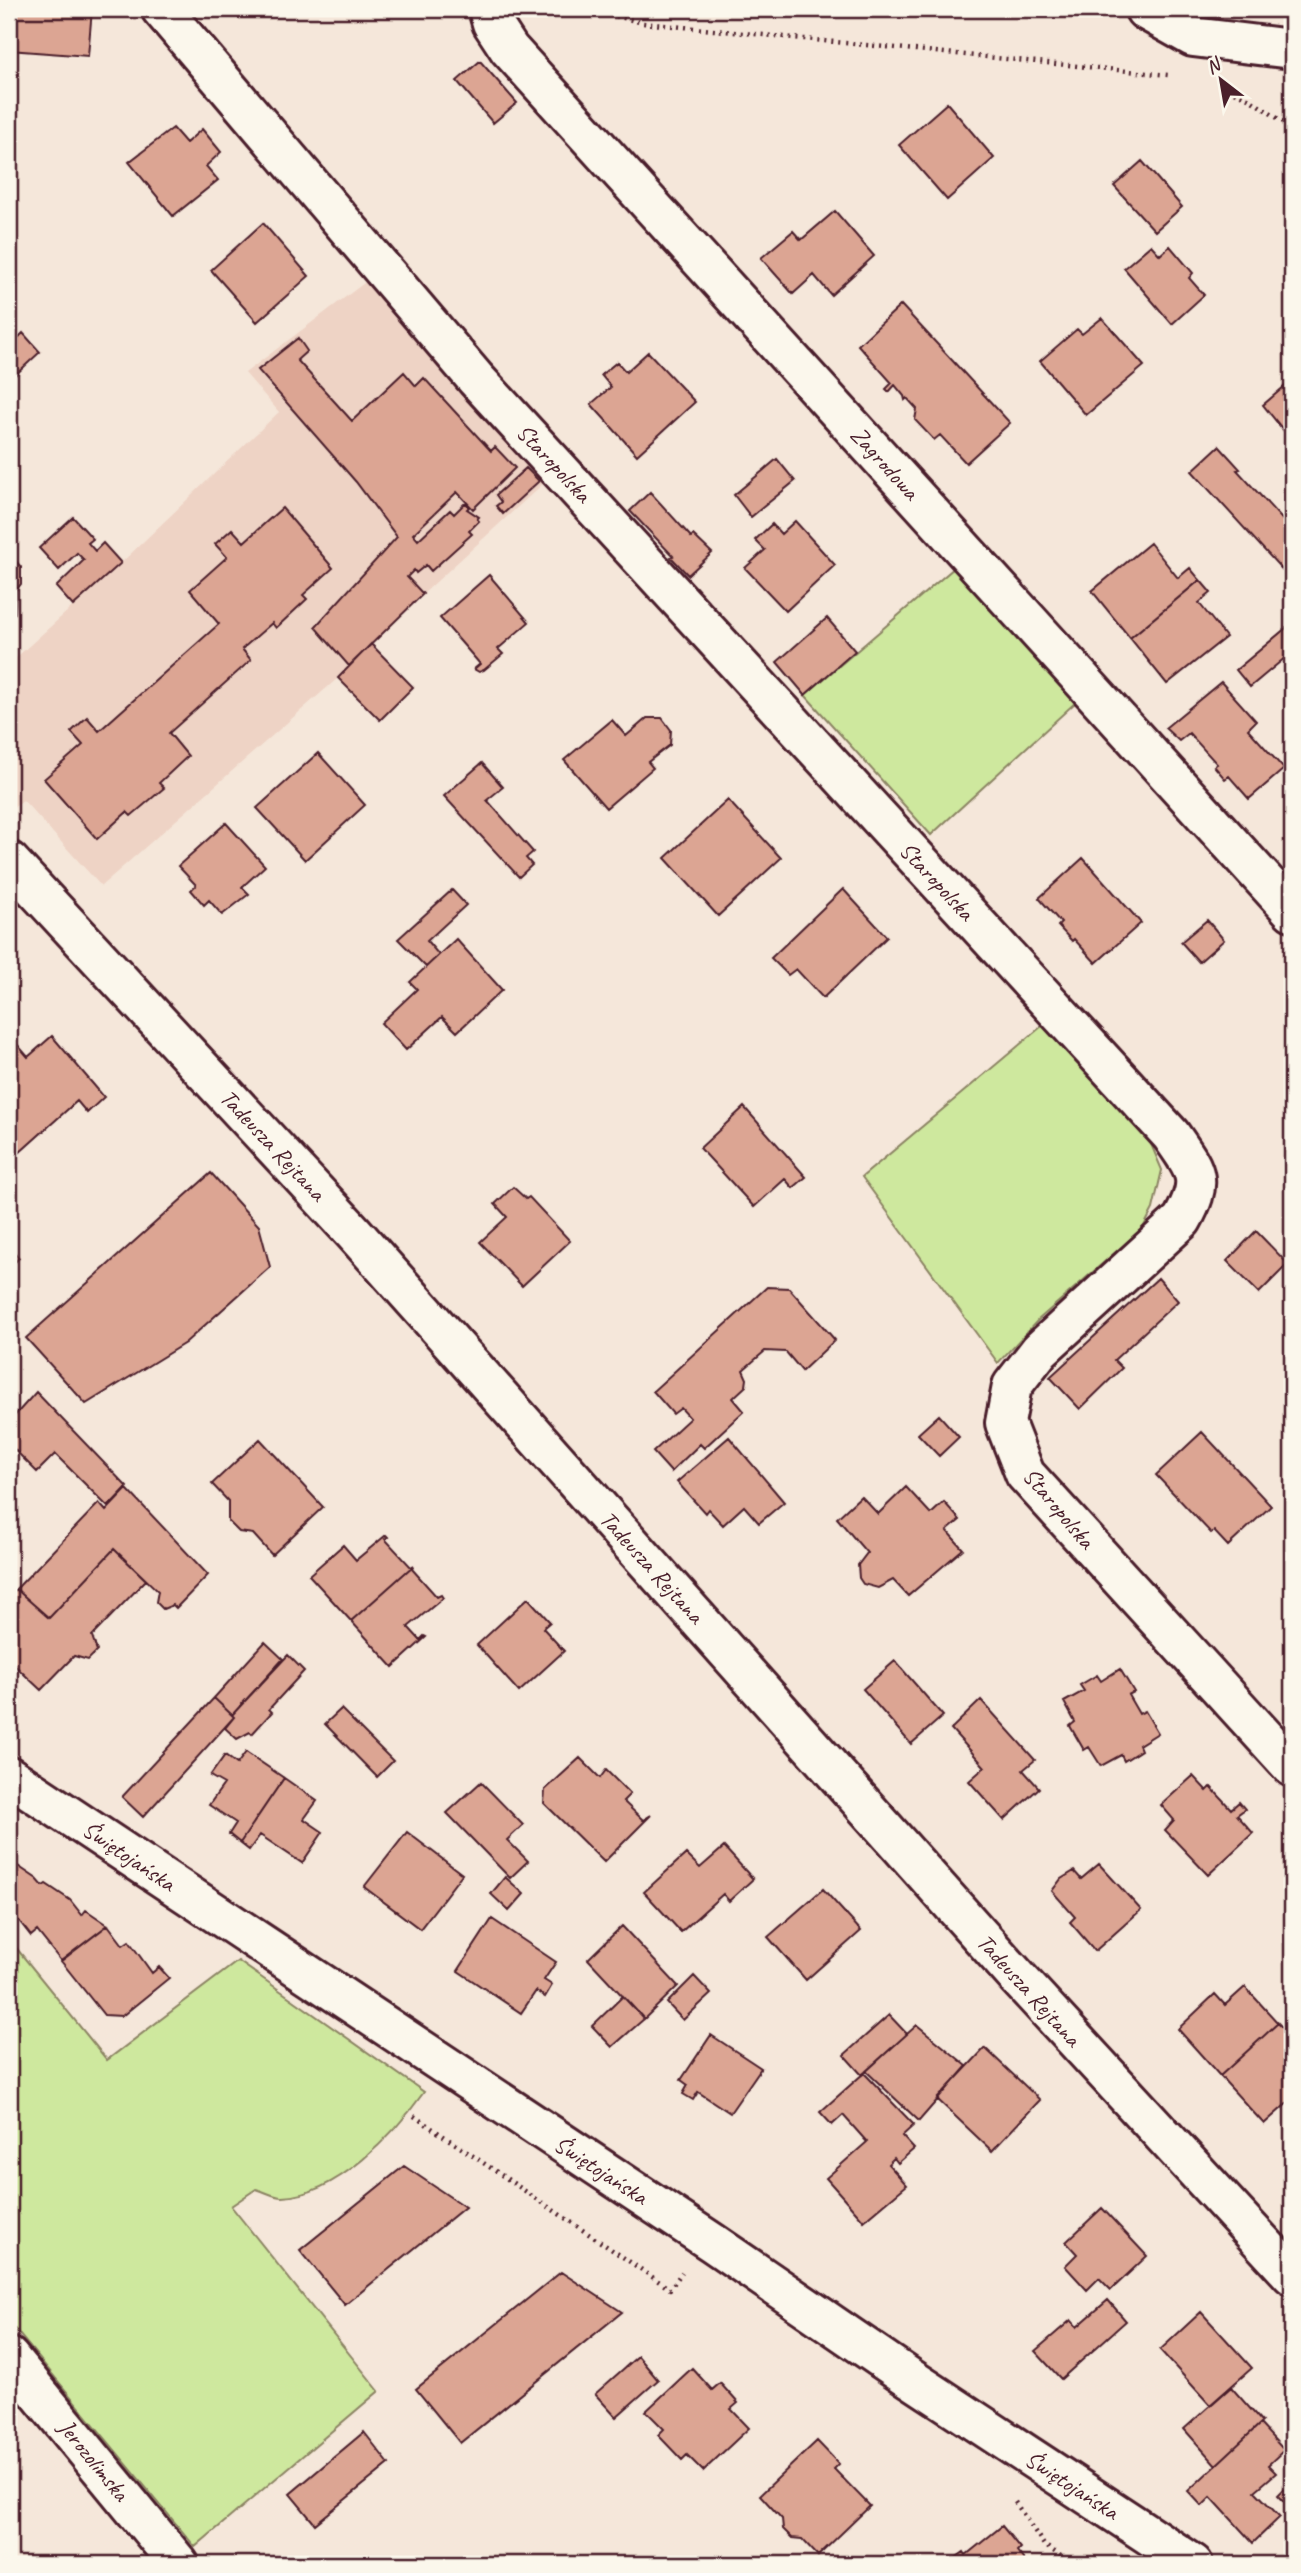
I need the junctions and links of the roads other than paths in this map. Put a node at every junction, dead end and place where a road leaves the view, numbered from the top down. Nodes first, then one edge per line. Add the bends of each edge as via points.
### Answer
1 (161, 9) edge
2 (488, 9) edge
3 (1144, 9) edge
4 (1292, 49) edge
5 (9, 861) edge
6 (1292, 911) edge
7 (1292, 1767) edge
8 (9, 1776) edge
9 (1292, 2276) edge
10 (9, 2357) edge
11 (179, 2564) edge
12 (1193, 2564) edge

1 - 7 street, Staropolska via 476,379 1171,1135 1195,1170 1194,1198 1182,1220 1040,1350 1012,1386 1005,1423 1025,1474
2 - 6 street, Zagrodowa via 509,49
3 - 4 street via 1193,37
5 - 9 street, Tadeusza Rejtana via 354,1233 1018,1978
8 - 12 street, Świętojańska
10 - 11 street, Jerozolimska

